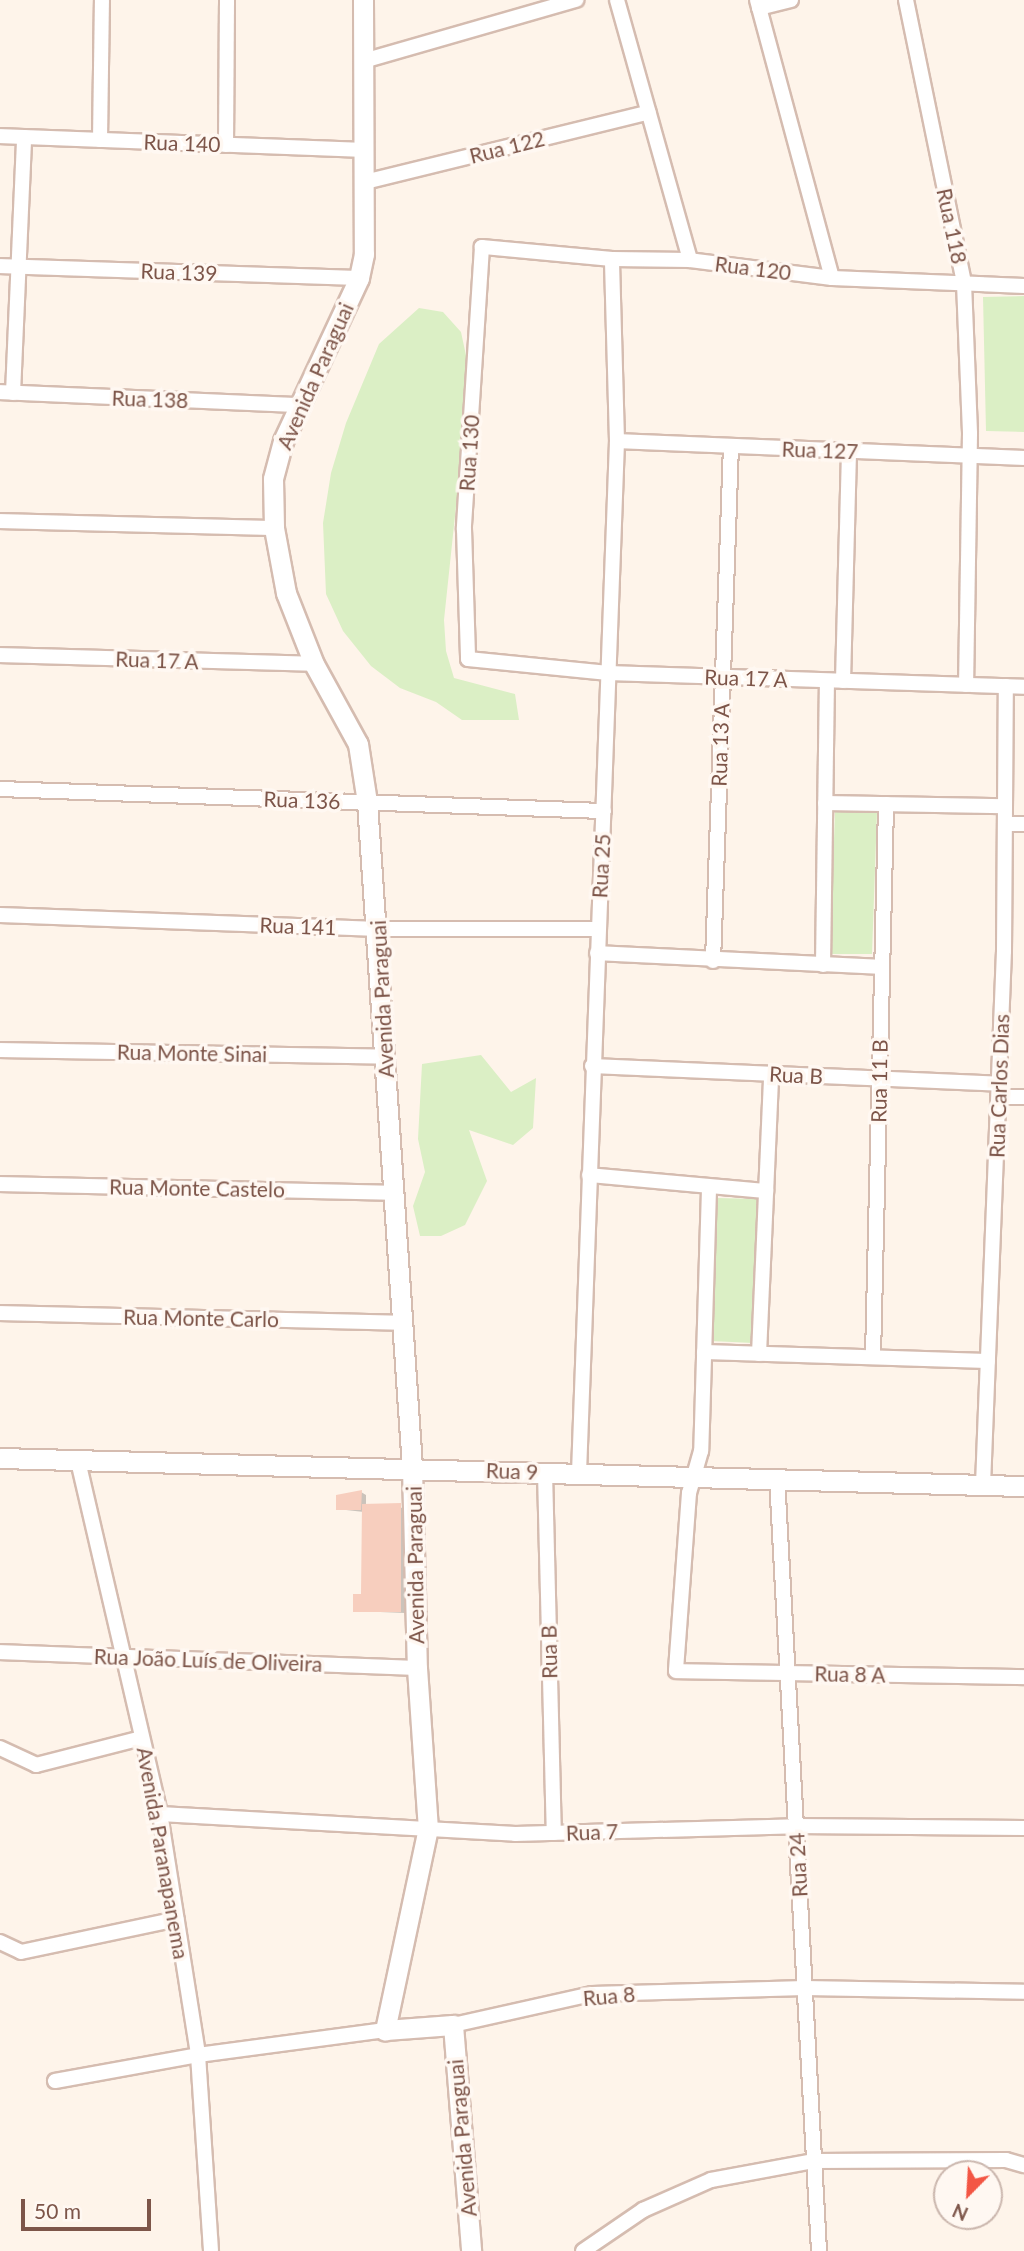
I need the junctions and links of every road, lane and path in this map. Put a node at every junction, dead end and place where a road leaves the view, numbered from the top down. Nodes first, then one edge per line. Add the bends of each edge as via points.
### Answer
1 (102, 0) edge
2 (227, 0) edge
3 (363, 0) edge
4 (576, 0) edge
5 (617, 0) edge
6 (791, 0) edge
7 (906, 0) edge
8 (758, 4) edge
9 (363, 61) junction
10 (649, 112) junction
11 (0, 136) edge
12 (24, 137) junction
13 (100, 140) junction
14 (226, 145) junction
15 (365, 150) junction
16 (365, 182) junction
17 (482, 247) joint
18 (612, 259) junction
19 (690, 260) junction
20 (0, 266) edge
21 (18, 267) junction
22 (359, 278) junction
23 (832, 278) junction
24 (964, 284) junction
25 (1024, 286) edge
26 (6, 393) edge
27 (300, 405) junction
28 (617, 441) junction
29 (731, 446) junction
30 (849, 451) junction
31 (971, 456) junction
32 (1024, 458) edge
33 (0, 521) edge
34 (274, 528) junction
35 (0, 655) edge
36 (468, 659) joint
37 (314, 664) junction
38 (608, 673) junction
39 (723, 677) junction
40 (827, 681) junction
41 (844, 681) junction
42 (967, 685) junction
43 (1006, 686) junction
44 (1024, 687) edge
45 (0, 789) edge
46 (367, 802) junction
47 (825, 803) junction
48 (886, 804) junction
49 (1005, 806) junction
50 (604, 811) junction
51 (1006, 824) junction
52 (1024, 824) edge
53 (0, 915) edge
54 (379, 929) junction
55 (597, 929) junction
56 (597, 953) junction
57 (713, 961) junction
58 (823, 965) junction
59 (882, 967) junction
60 (0, 1050) edge
61 (384, 1057) junction
62 (592, 1066) junction
63 (771, 1074) junction
64 (879, 1079) junction
65 (999, 1090) junction
66 (1024, 1097) edge
67 (589, 1175) junction
68 (0, 1184) edge
69 (709, 1189) junction
70 (766, 1191) junction
71 (394, 1193) junction
72 (0, 1313) edge
73 (403, 1323) junction
74 (704, 1352) junction
75 (759, 1354) junction
76 (873, 1357) junction
77 (988, 1361) junction
78 (0, 1458) edge
79 (78, 1461) junction
80 (412, 1467) junction
81 (545, 1472) junction
82 (579, 1473) junction
83 (694, 1474) junction
84 (777, 1478) junction
85 (983, 1485) junction
86 (1024, 1486) edge
87 (0, 1652) edge
88 (123, 1657) junction
89 (417, 1668) junction
90 (788, 1673) junction
91 (1024, 1677) edge
92 (142, 1738) junction
93 (0, 1748) edge
94 (160, 1814) junction
95 (796, 1826) junction
96 (428, 1828) junction
97 (1024, 1828) edge
98 (554, 1833) junction
99 (177, 1919) junction
100 (0, 1942) edge
101 (805, 1988) junction
102 (1024, 1992) edge
103 (453, 2025) junction
104 (385, 2030) junction
105 (198, 2055) junction
106 (55, 2081) dead end
107 (814, 2161) junction
108 (1024, 2165) edge
109 (211, 2251) edge
110 (471, 2251) edge
111 (583, 2251) edge
112 (819, 2251) edge

1 - 13 street
2 - 14 street
3 - 9 street, Avenida Paraguai
4 - 9 street
5 - 10 street
6 - 8 street
7 - 24 street, Rua 118
8 - 23 street
9 - 15 street, Avenida Paraguai
10 - 16 street, Rua 122
10 - 19 street
11 - 12 street, Rua 140
12 - 13 street, Rua 140
12 - 21 street
13 - 14 street, Rua 140
14 - 15 street, Rua 140
15 - 16 street, Avenida Paraguai
16 - 22 street, Avenida Paraguai
17 - 18 street, Rua 120
17 - 36 street, Rua 130 via 464,529
18 - 19 street, Rua 120
18 - 28 street, Rua 25
19 - 23 street, Rua 120
20 - 21 street, Rua 139
21 - 22 street, Rua 139
21 - 26 street
22 - 27 street, Avenida Paraguai
23 - 24 street, Rua 120
24 - 25 street, Rua 120
24 - 31 street, Rua 118
26 - 27 street, Rua 138
27 - 34 street, Avenida Paraguai via 283,441 273,480
28 - 29 street, Rua 127
28 - 38 street, Rua 25
29 - 30 street, Rua 127
29 - 39 street, Rua 13 A
30 - 31 street, Rua 127
30 - 41 street
31 - 32 street, Rua 127
31 - 42 street, Rua 118
33 - 34 street
34 - 37 street, Avenida Paraguai via 286,593
35 - 37 street, Rua 17 A
36 - 38 street, Rua 17 A
37 - 46 street, Avenida Paraguai via 358,744
38 - 39 street, Rua 17 A
38 - 50 street, Rua 25
39 - 40 street, Rua 17 A
39 - 57 street, Rua 13 A
40 - 41 street, Rua 17 A
40 - 47 street
41 - 42 street, Rua 17 A
42 - 43 street, Rua 17 A
43 - 44 street, Rua 17 A
43 - 49 street, Rua Carlos Dias
45 - 46 street, Rua 136
46 - 50 street, Rua 136
46 - 54 street, Avenida Paraguai
47 - 48 street
47 - 58 street
48 - 49 street
48 - 59 street, Rua 11 B
49 - 51 street, Rua Carlos Dias
50 - 55 street, Rua 25
51 - 52 street
51 - 65 street, Rua Carlos Dias
53 - 54 street, Rua 141
54 - 55 street, Rua 141
54 - 61 street, Avenida Paraguai
55 - 56 street, Rua 25
56 - 57 street
56 - 62 street, Rua 25
57 - 58 street
58 - 59 street
59 - 64 street, Rua 11 B
60 - 61 street, Rua Monte Sinai
61 - 71 street, Avenida Paraguai
62 - 63 street, Rua B
62 - 67 street, Rua 25
63 - 64 street, Rua B
63 - 70 street
64 - 65 street, Rua B
64 - 76 street, Rua 11 B
65 - 66 street, Rua B
65 - 77 street, Rua Carlos Dias
67 - 69 street
67 - 82 street, Rua 25
68 - 71 street, Rua Monte Castelo
69 - 70 street
69 - 74 street
70 - 75 street
71 - 73 street, Avenida Paraguai
72 - 73 street, Rua Monte Carlo
73 - 80 street, Avenida Paraguai
74 - 75 street
74 - 83 street via 701,1451
75 - 76 street
76 - 77 street
77 - 85 street, Rua Carlos Dias
78 - 79 street, Rua 9
79 - 80 street, Rua 9
79 - 88 street, Avenida Paranapanema
80 - 81 street, Rua 9
80 - 89 street, Avenida Paraguai
81 - 82 street, Rua 9
81 - 98 street, Rua B
82 - 83 street, Rua 9
83 - 84 street, Rua 9
83 - 90 street, Rua 8 A via 676,1671
84 - 85 street, Rua 9
84 - 90 street, Rua 24
85 - 86 street, Rua 9
87 - 88 street, Rua João Luís de Oliveira
88 - 89 street, Rua João Luís de Oliveira
88 - 92 street, Avenida Paranapanema
89 - 96 street, Avenida Paraguai
90 - 91 street, Rua 8 A
90 - 95 street, Rua 24
92 - 93 street via 36,1765
92 - 94 street, Avenida Paranapanema
94 - 96 street, Rua 7
94 - 99 street, Avenida Paranapanema
95 - 97 street, Rua 7
95 - 98 street, Rua 7
95 - 101 street, Rua 24
96 - 98 street, Rua 7
96 - 104 street, Avenida Paraguai
99 - 100 street via 21,1952
99 - 105 street, Avenida Paranapanema
101 - 102 street, Rua 8
101 - 103 street, Rua 8 via 592,1994
101 - 107 street, Rua 24
103 - 104 street, Rua 8
103 - 110 street, Avenida Paraguai
104 - 105 street, Rua 8
105 - 106 street, Rua 8
105 - 109 street, Avenida Paranapanema
107 - 108 street via 1006,2160
107 - 111 street via 711,2180 643,2210
107 - 112 street, Rua 24

